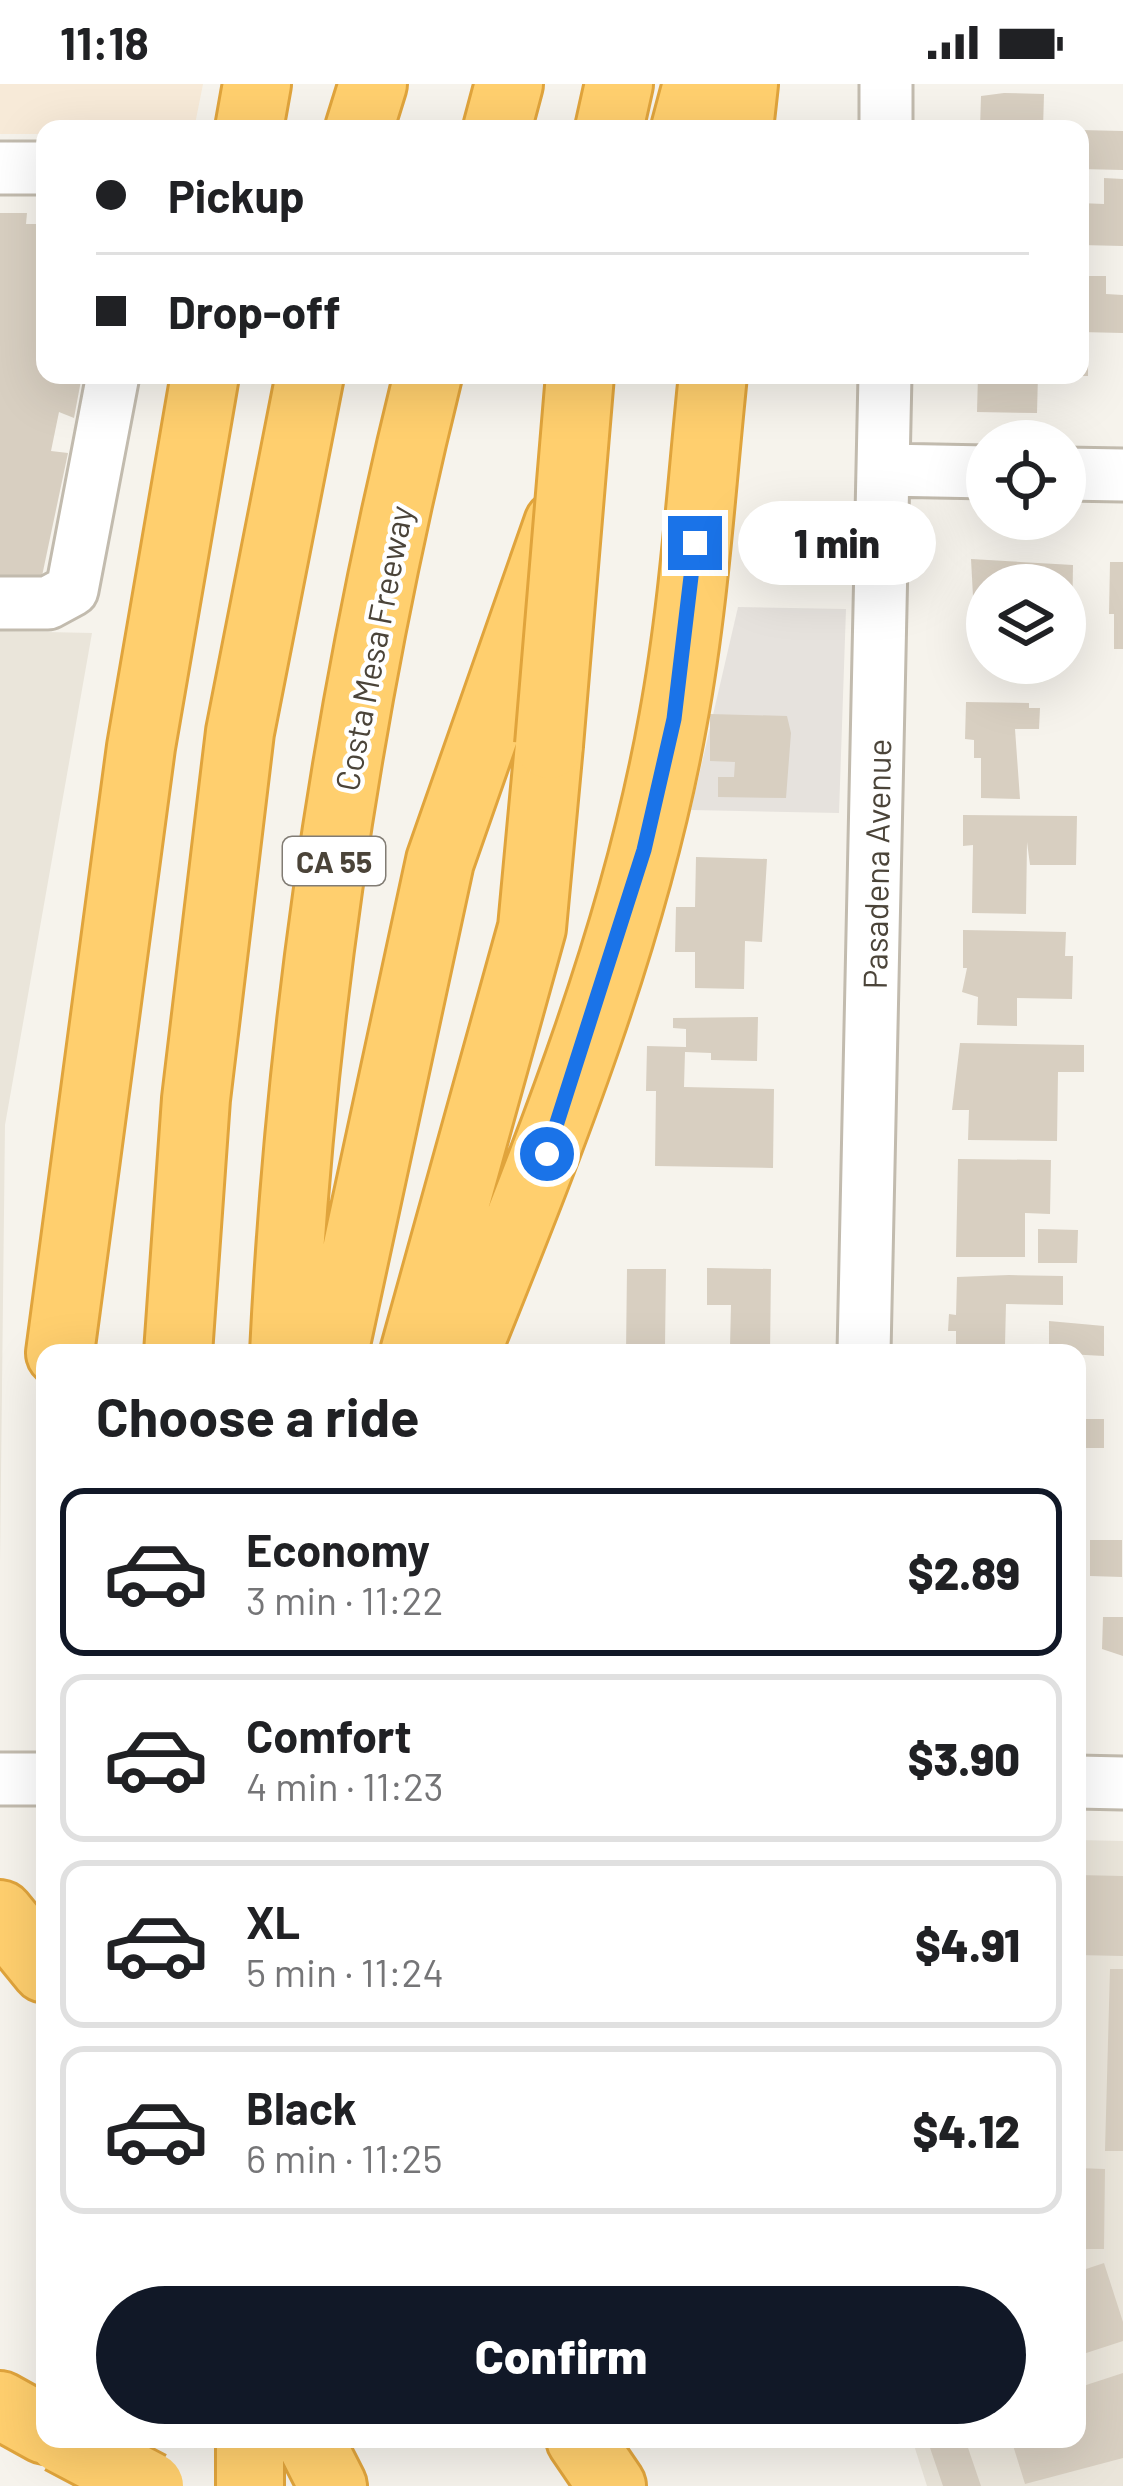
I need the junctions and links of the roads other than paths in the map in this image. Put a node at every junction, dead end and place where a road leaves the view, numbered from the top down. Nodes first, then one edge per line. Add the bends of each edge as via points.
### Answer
1 (257, 84) edge
2 (370, 84) edge
3 (509, 84) edge
4 (619, 84) edge
5 (697, 84) edge
6 (745, 84) edge
7 (886, 84) edge
8 (251, 120) edge
9 (360, 120) edge
10 (499, 120) edge
11 (611, 120) edge
12 (687, 120) edge
13 (740, 120) edge
14 (886, 120) edge
15 (0, 168) edge
16 (36, 168) edge
17 (110, 384) edge
18 (203, 384) edge
19 (308, 384) edge
20 (426, 384) edge
21 (579, 384) edge
22 (608, 384) edge
23 (712, 384) edge
24 (885, 384) edge
25 (885, 470) junction
26 (966, 472) edge
27 (1086, 474) edge
28 (1123, 475) edge
29 (0, 603) edge
30 (61, 1344) edge
31 (179, 1344) edge
32 (285, 1344) edge
33 (336, 1344) edge
34 (416, 1344) edge
35 (470, 1344) edge
36 (864, 1344) edge
37 (0, 1779) edge
38 (36, 1779) edge
39 (1086, 1782) edge
40 (1123, 1783) edge
41 (0, 1914) edge
42 (36, 1958) edge
43 (54, 2448) edge
44 (79, 2448) edge
45 (145, 2448) edge
46 (250, 2448) edge
47 (314, 2448) edge
48 (586, 2448) edge
49 (76, 2486) edge
50 (147, 2486) edge
51 (250, 2486) edge
52 (333, 2486) edge
53 (612, 2486) edge

1 - 8 highway
2 - 9 highway
3 - 10 highway
4 - 11 highway
5 - 12 highway
6 - 13 highway
7 - 14 street
15 - 16 street
17 - 29 street via 72,590 48,603
18 - 30 highway via 141,747
19 - 31 highway via 240,732 196,1099
20 - 32 highway, Costa Mesa Freeway / CA 55 via 354,729 314,992
21 - 34 highway, bridge via 532,928
22 - 33 highway via 440,860
23 - 35 highway via 674,719 644,850 547,1154
24 - 25 street, Pasadena Avenue
25 - 26 street
25 - 36 street, Pasadena Avenue
27 - 28 street
37 - 38 street
39 - 40 street
41 - 42 highway
43 - 49 highway
44 - 50 highway, bridge
45 - 50 highway
46 - 51 highway
47 - 52 highway
48 - 53 highway

